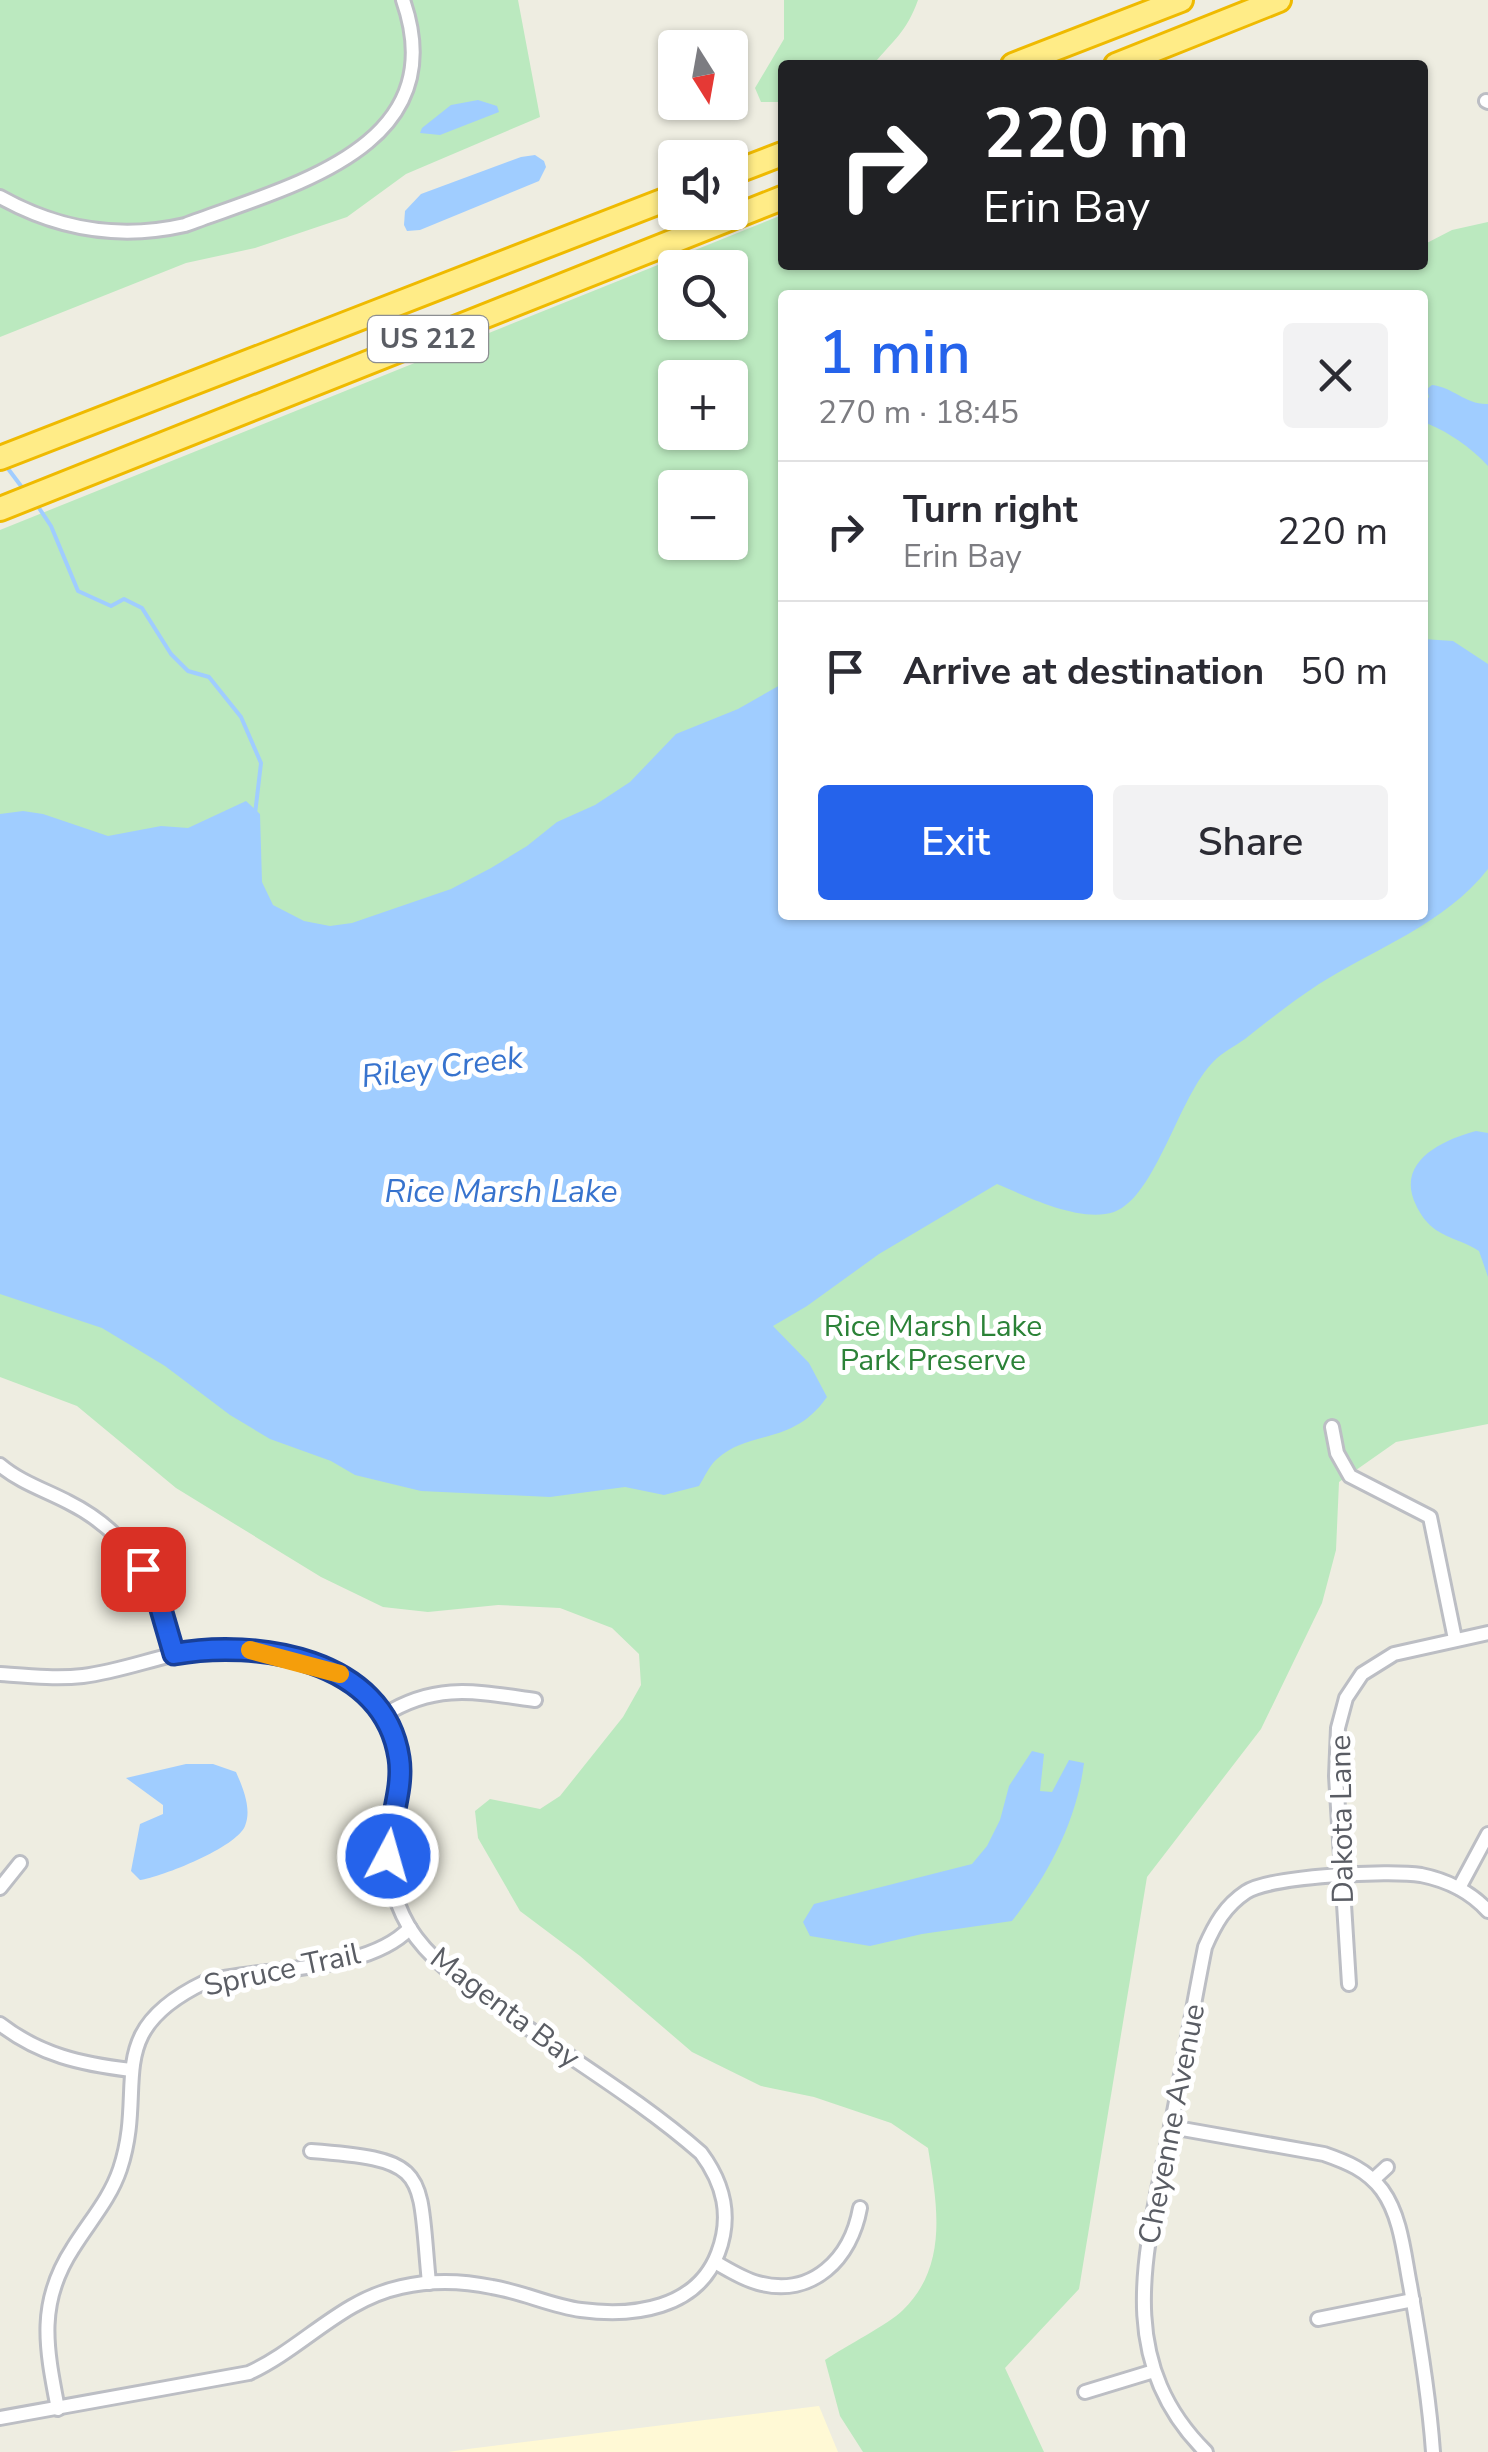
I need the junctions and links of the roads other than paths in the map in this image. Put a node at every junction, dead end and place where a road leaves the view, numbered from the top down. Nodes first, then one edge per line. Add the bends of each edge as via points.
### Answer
1 (404, 0) edge
2 (1182, 0) edge
3 (1279, 0) edge
4 (1026, 60) edge
5 (1129, 60) edge
6 (778, 156) edge
7 (748, 167) edge
8 (0, 197) edge
9 (778, 200) edge
10 (658, 203) edge
11 (0, 458) edge
12 (0, 510) edge
13 (1332, 1426) dead end
14 (0, 1466) edge
15 (1488, 1632) edge
16 (1455, 1638) junction
17 (174, 1654) junction
18 (0, 1674) edge
19 (536, 1700) dead end
20 (384, 1714) junction
21 (1488, 1834) edge
22 (20, 1863) dead end
23 (1341, 1876) junction
24 (0, 1888) edge
25 (1459, 1888) junction
26 (1488, 1911) edge
27 (410, 1928) junction
28 (1350, 1984) dead end
29 (0, 2024) edge
30 (130, 2070) junction
31 (1171, 2127) junction
32 (310, 2150) dead end
33 (1387, 2167) dead end
34 (1374, 2179) junction
35 (860, 2208) dead end
36 (715, 2262) junction
37 (430, 2283) junction
38 (1413, 2300) junction
39 (1318, 2319) dead end
40 (1154, 2372) junction
41 (1085, 2392) dead end
42 (58, 2409) junction
43 (0, 2418) edge
44 (1206, 2452) edge
45 (1432, 2452) edge

1 - 8 street via 413,50 407,88 370,143 340,164 185,225 130,234 74,228
2 - 4 highway
3 - 5 highway
6 - 7 highway
9 - 12 highway, US 212
10 - 11 highway, US 212
13 - 16 street via 1350,1476 1430,1517
14 - 17 street via 89,1513 128,1548 156,1592
15 - 16 street, Dakota Lane
16 - 23 street, Dakota Lane via 1394,1654 1362,1674 1346,1698 1338,1728
17 - 18 street, Magenta Bay via 82,1676
17 - 20 street, Magenta Bay via 245,1648 318,1667 357,1685
19 - 20 street via 454,1690
20 - 27 street, Magenta Bay via 399,1759 388,1831 391,1882
21 - 25 street
22 - 24 street
23 - 25 street, Cheyenne Avenue via 1418,1874
23 - 28 street, Dakota Lane
23 - 31 street, Cheyenne Avenue via 1275,1880 1249,1890 1214,1926 1204,1947
25 - 26 street
27 - 30 street, Spruce Trail via 400,1940 351,1958 227,1976 187,1991 153,2018
27 - 36 street, Magenta Bay via 453,1975 701,2153 725,2206
29 - 30 street via 52,2055
30 - 42 street, Spruce Trail via 120,2170 61,2269 47,2312
31 - 34 street via 1324,2154
31 - 40 street, Cheyenne Avenue via 1141,2303
32 - 37 street via 387,2159 412,2176
33 - 34 street
34 - 38 street via 1394,2214
35 - 36 street via 846,2251 816,2277 777,2286
36 - 37 street, Magenta Bay via 694,2287 647,2310 580,2310 480,2284
37 - 42 street via 402,2286 344,2309 249,2373
38 - 39 street
38 - 45 street
40 - 41 street
40 - 44 street, Cheyenne Avenue via 1163,2397
42 - 43 street

